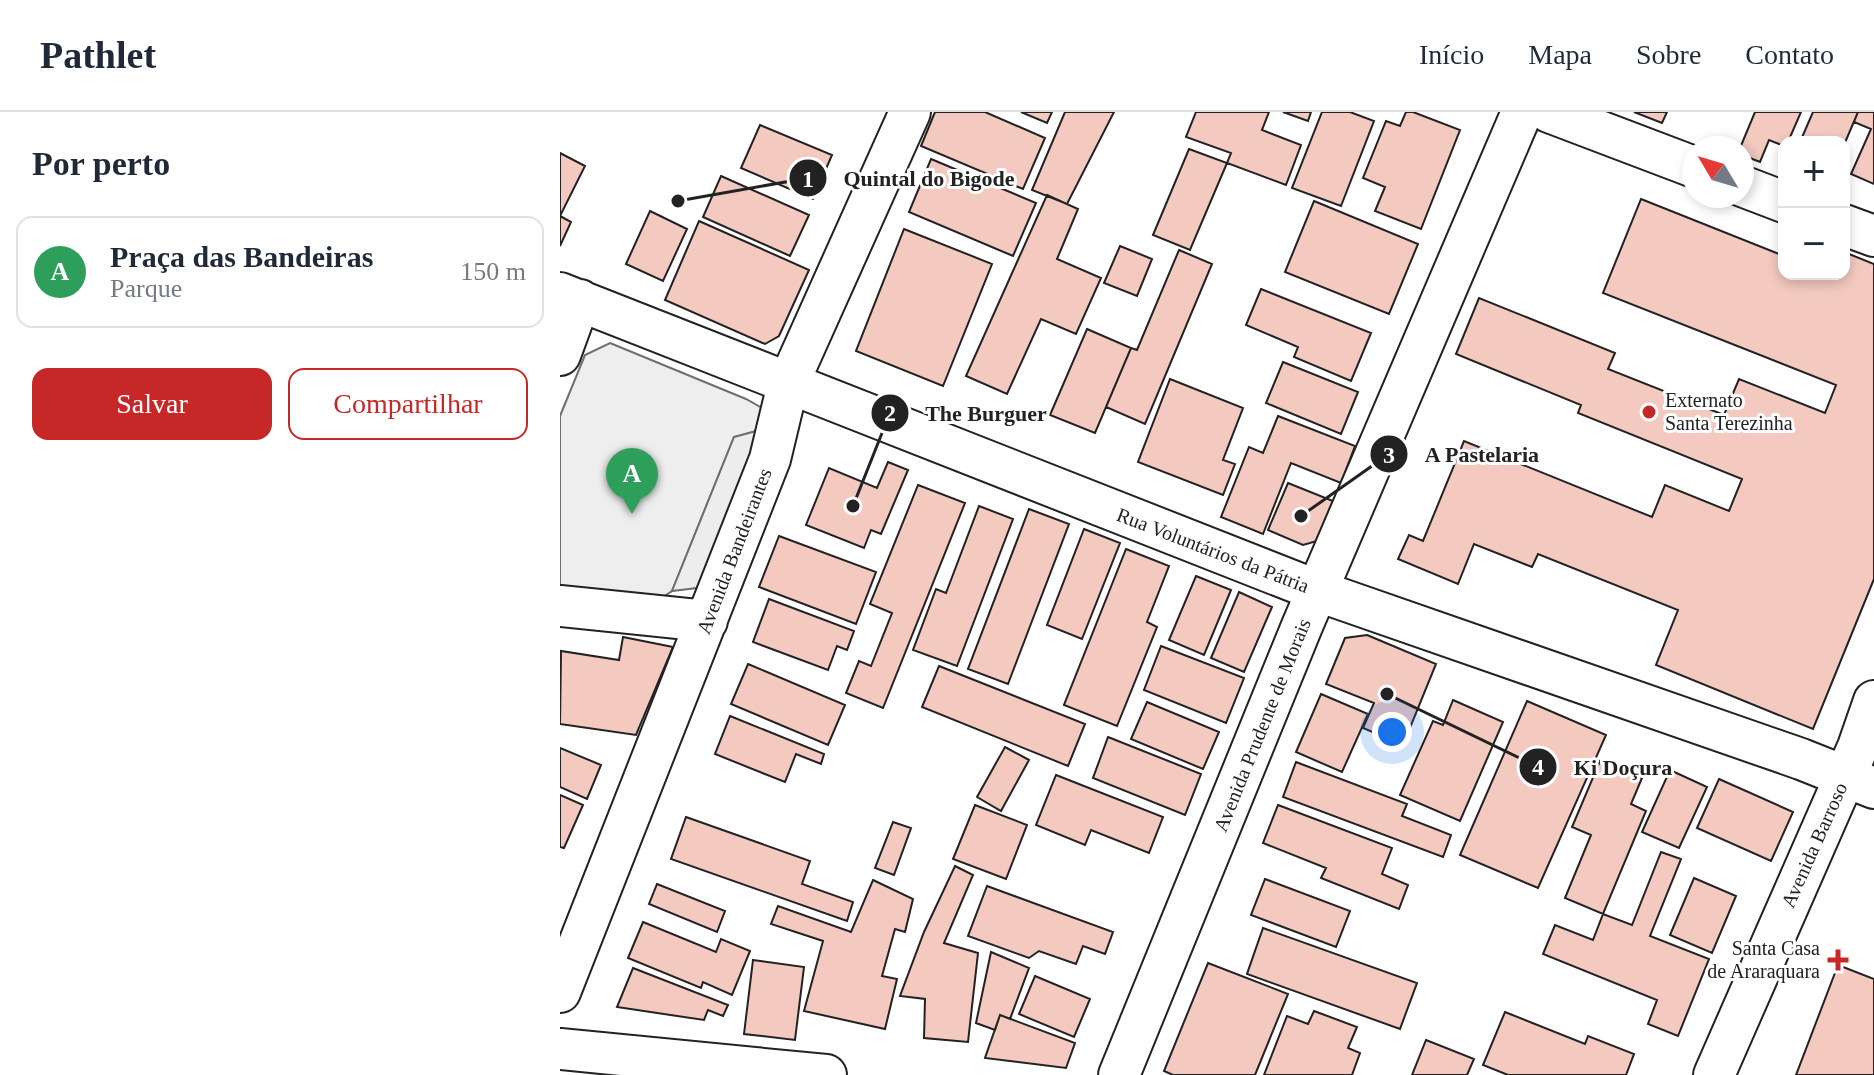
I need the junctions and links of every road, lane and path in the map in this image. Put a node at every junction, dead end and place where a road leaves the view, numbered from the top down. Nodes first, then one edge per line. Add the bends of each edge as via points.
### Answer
1 (910, 112) edge
2 (1522, 112) edge
3 (1549, 112) edge
4 (1682, 162) edge
5 (1754, 191) edge
6 (1778, 200) edge
7 (1850, 227) edge
8 (1874, 236) edge
9 (570, 296) edge
10 (560, 355) edge
11 (788, 384) junction
12 (1318, 591) junction
13 (560, 606) edge
14 (707, 621) junction
15 (1874, 701) edge
16 (1859, 782) edge
17 (560, 992) edge
18 (560, 1049) edge
19 (826, 1075) edge
20 (1119, 1075) edge
21 (1714, 1075) edge

1 - 11 street, Avenida Bandeirantes
2 - 12 street, Avenida Prudente de Morais
3 - 4 street
5 - 6 street
7 - 8 street
9 - 10 street
9 - 11 street, Rua Voluntários da Pátria
11 - 12 street, Rua Voluntários da Pátria
11 - 14 street, Avenida Bandeirantes via 770,459
12 - 16 street, Rua Voluntários da Pátria
12 - 20 street, Avenida Prudente de Morais
13 - 14 street
14 - 17 street, Avenida Bandeirantes
15 - 16 street, Avenida Barroso
16 - 21 street, Avenida Barroso
18 - 19 street

